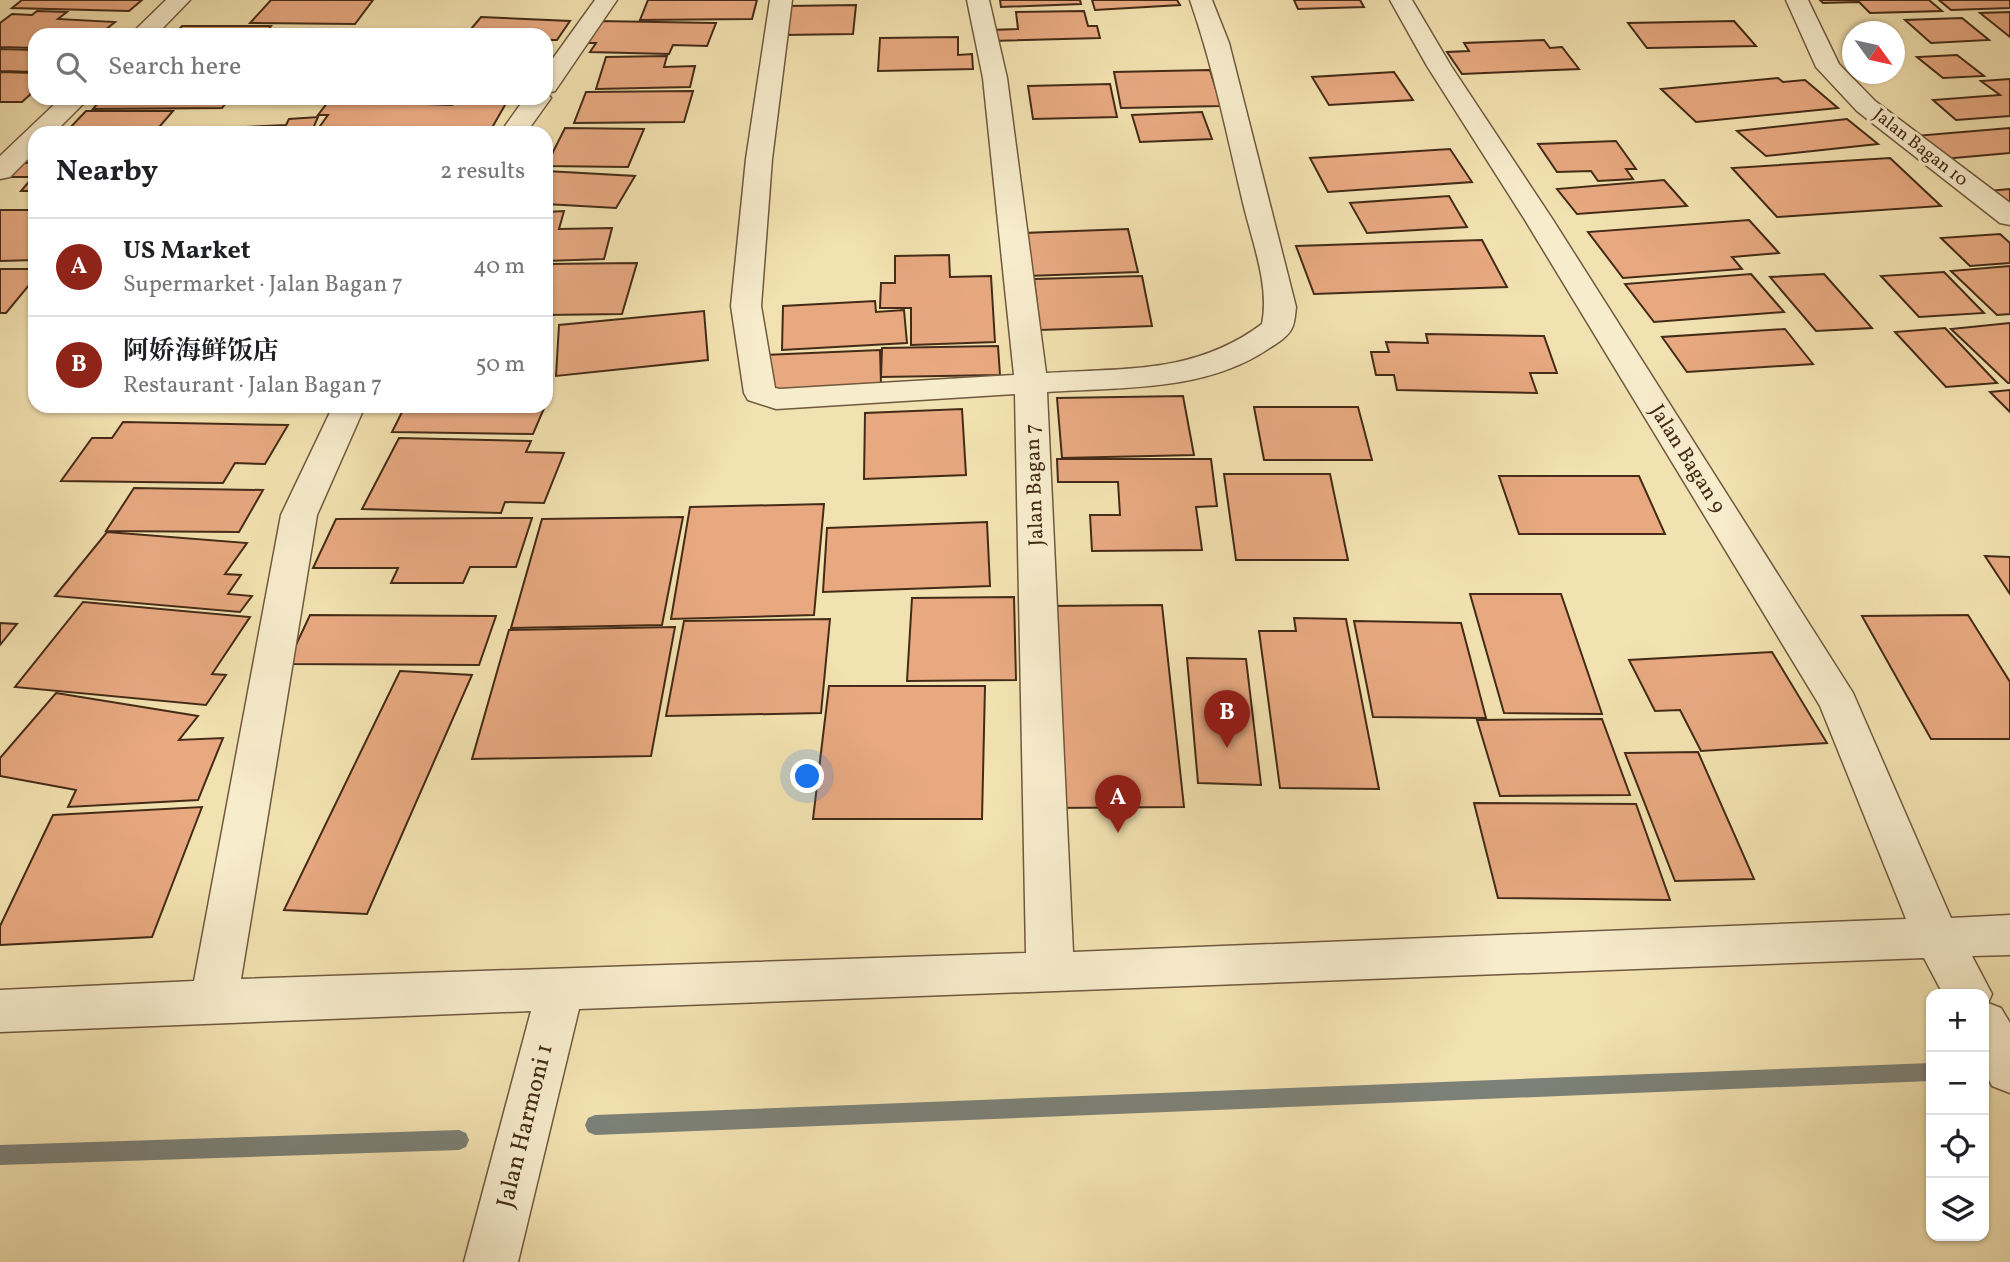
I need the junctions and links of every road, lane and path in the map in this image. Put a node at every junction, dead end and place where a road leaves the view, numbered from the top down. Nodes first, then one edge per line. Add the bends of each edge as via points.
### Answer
1 (179, 0) edge
2 (606, 0) edge
3 (781, 0) edge
4 (978, 0) edge
5 (1201, 0) edge
6 (1401, 0) edge
7 (1797, 0) edge
8 (149, 28) edge
9 (553, 76) edge
10 (69, 105) edge
11 (533, 105) edge
12 (46, 126) edge
13 (518, 126) edge
14 (28, 144) edge
15 (0, 171) edge
16 (2010, 217) edge
17 (1031, 385) junction
18 (346, 413) edge
19 (2010, 934) edge
20 (1937, 938) junction
21 (1050, 973) junction
22 (1965, 989) edge
23 (560, 991) junction
24 (214, 1001) junction
25 (0, 1011) edge
26 (1989, 1032) edge
27 (2010, 1070) edge
28 (491, 1262) edge

1 - 8 street
2 - 9 street
3 - 17 street via 758,159 746,306 760,393 799,399
4 - 17 street, Jalan Bagan 7 via 995,78
5 - 17 street via 1217,43 1271,261 1281,307 1277,328 1252,348 1217,365 1175,374
6 - 20 street, Jalan Bagan 9 via 1839,704
7 - 16 street, Jalan Bagan 10 via 1828,67 1866,106
10 - 12 street
11 - 13 street
14 - 15 street
17 - 21 street, Jalan Bagan 7
18 - 24 street via 299,515
19 - 20 street
20 - 21 street
20 - 22 street, Jalan Bagan 9
21 - 23 street
23 - 24 street
23 - 28 street, Jalan Harmoni 1
24 - 25 street
26 - 27 street

